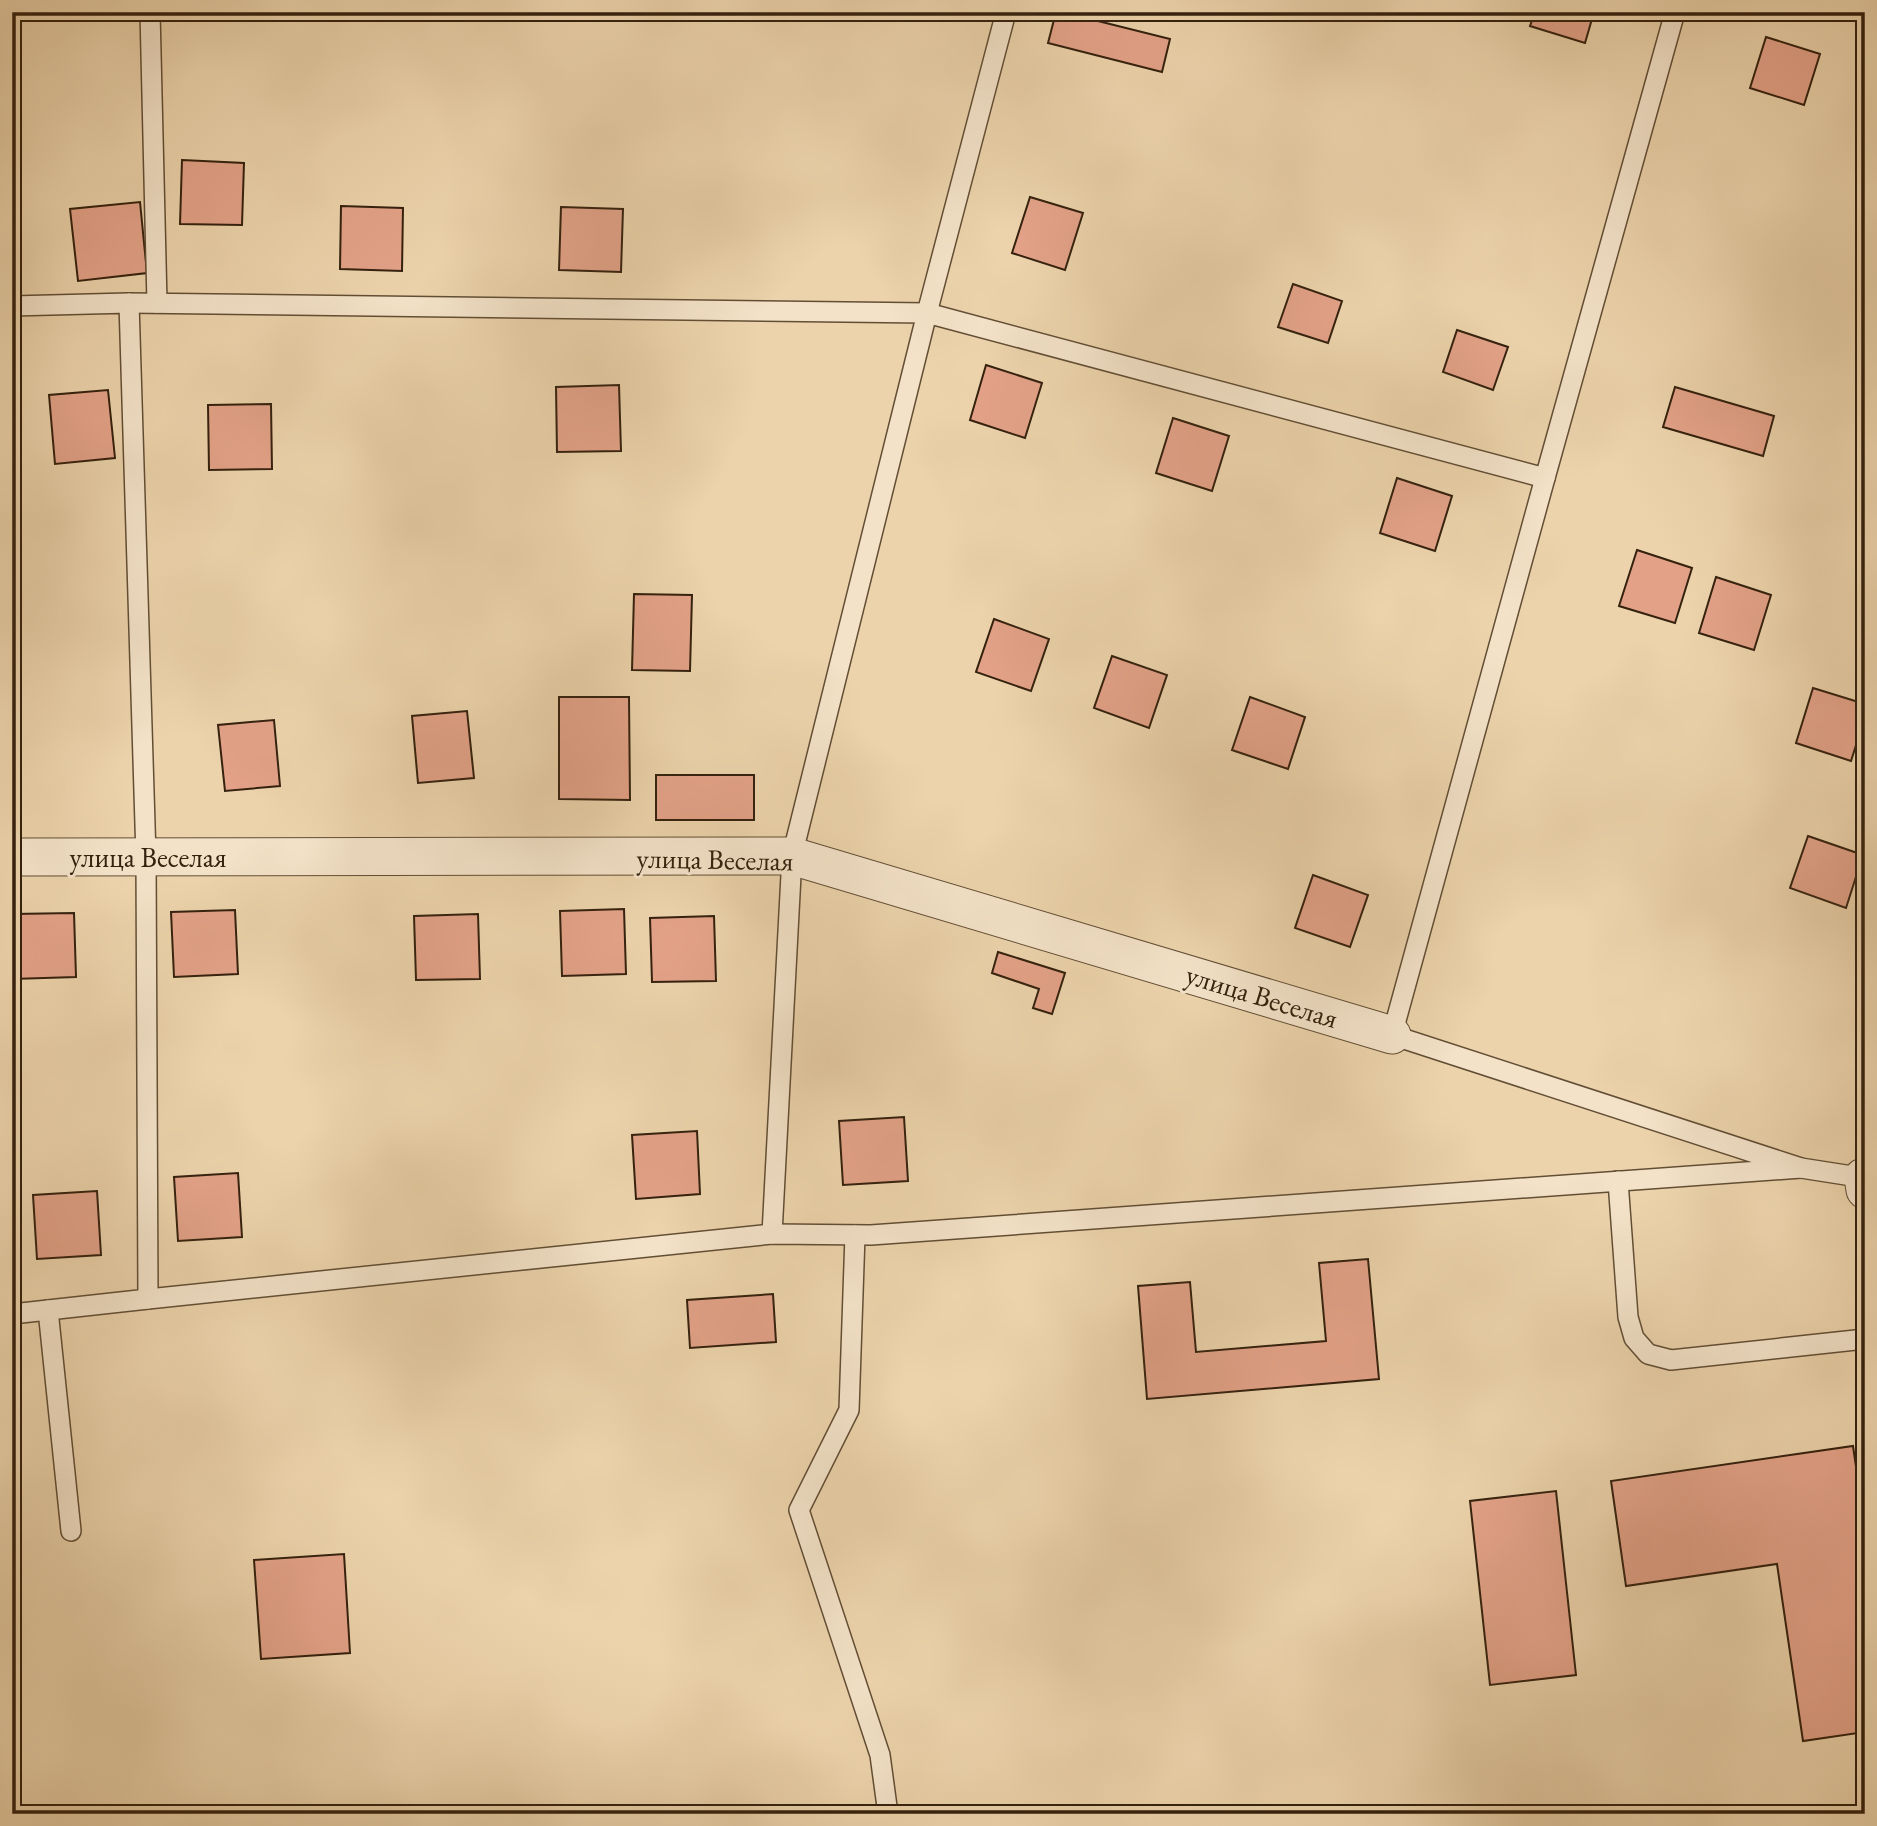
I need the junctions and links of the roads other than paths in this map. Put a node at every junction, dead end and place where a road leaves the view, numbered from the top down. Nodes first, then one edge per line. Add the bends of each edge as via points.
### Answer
1 (150, 12) edge
2 (1006, 12) edge
3 (1675, 12) edge
4 (129, 303) junction
5 (157, 303) junction
6 (12, 306) edge
7 (927, 313) junction
8 (1545, 478) junction
9 (792, 856) junction
10 (12, 857) edge
11 (146, 858) junction
12 (1392, 1035) junction
13 (1801, 1168) junction
14 (1618, 1181) junction
15 (1864, 1181) edge
16 (772, 1234) junction
17 (855, 1235) junction
18 (148, 1299) junction
19 (48, 1310) junction
20 (12, 1314) edge
21 (1865, 1339) edge
22 (71, 1531) dead end
23 (888, 1814) edge

1 - 5 lane
2 - 7 lane
3 - 8 lane
4 - 5 lane
4 - 6 lane
4 - 11 lane
5 - 7 lane
7 - 8 lane
7 - 9 lane
8 - 12 lane
9 - 11 street, улица Веселая
9 - 12 street, улица Веселая
9 - 16 lane
10 - 11 street, улица Веселая
11 - 18 lane
12 - 13 lane
13 - 14 lane
13 - 15 lane
14 - 17 lane
14 - 21 lane via 1628,1317 1634,1338 1648,1354 1671,1360
16 - 17 lane
16 - 18 lane
17 - 23 lane via 849,1410 799,1510 880,1755
18 - 19 lane
19 - 20 lane
19 - 22 lane

